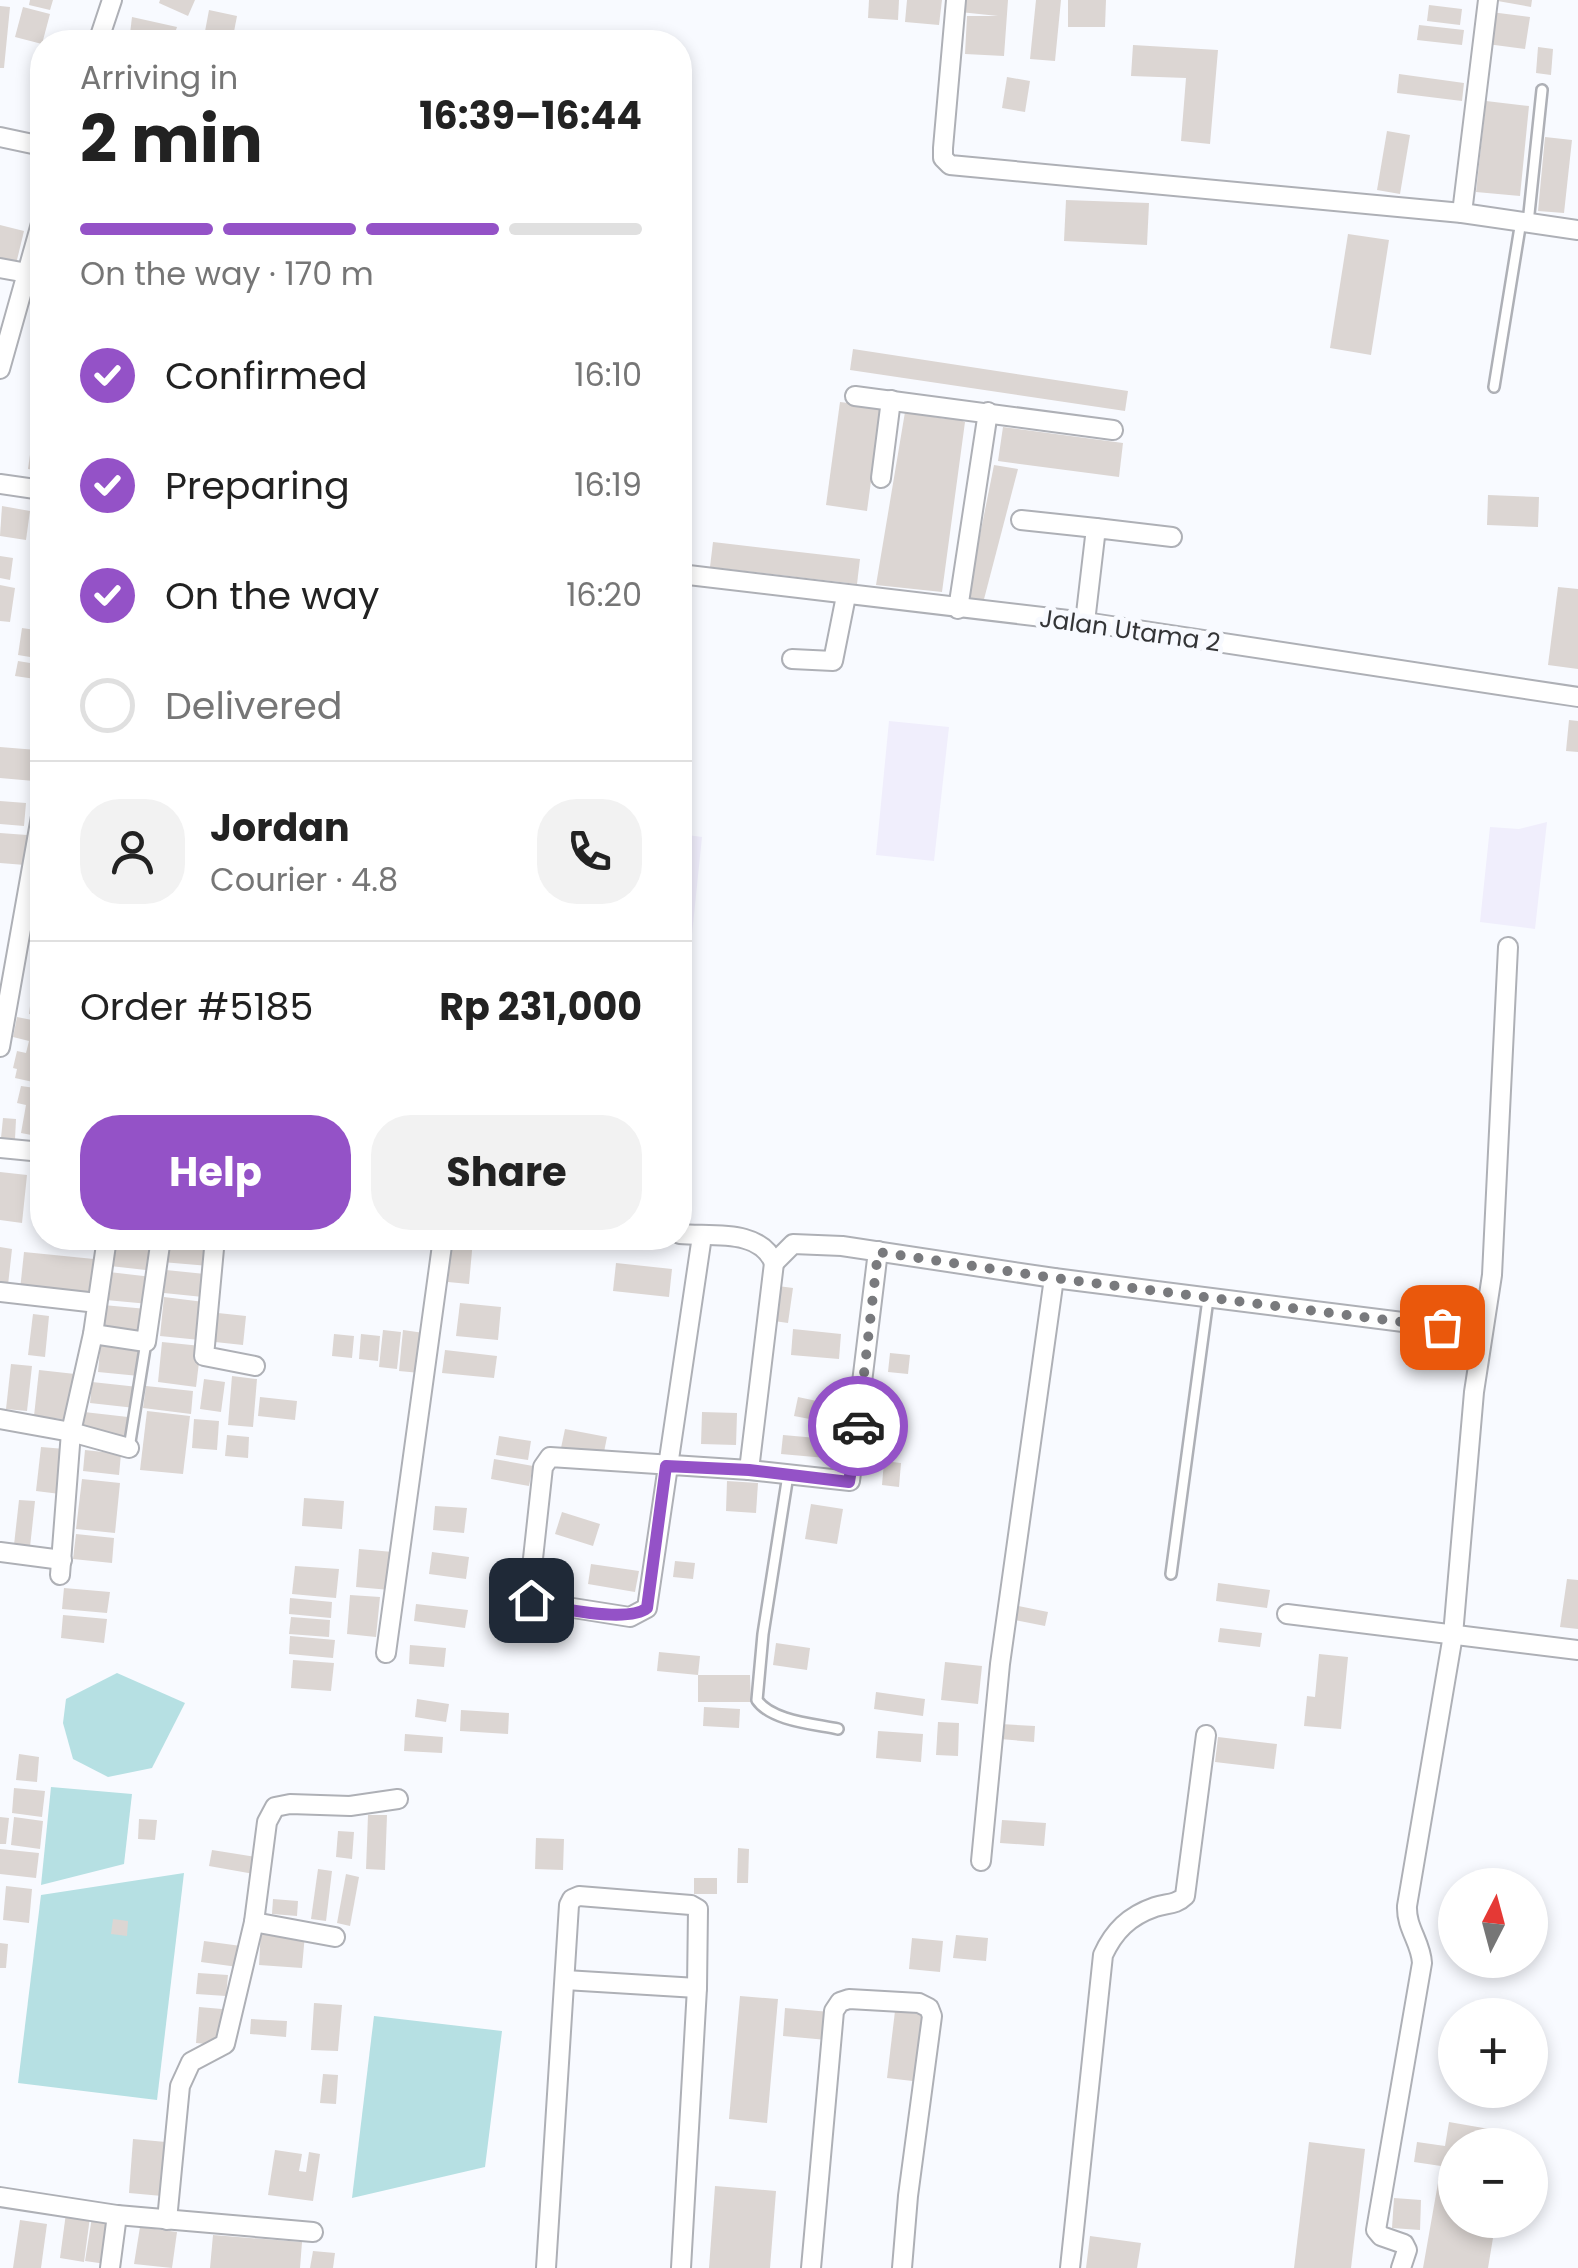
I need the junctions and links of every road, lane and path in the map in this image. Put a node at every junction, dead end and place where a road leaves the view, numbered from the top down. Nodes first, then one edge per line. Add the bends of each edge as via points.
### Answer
1 (112, 0) edge
2 (956, 0) edge
3 (1488, 0) edge
4 (102, 30) edge
5 (1542, 90) dead end
6 (0, 136) edge
7 (30, 143) edge
8 (1462, 213) junction
9 (1525, 222) junction
10 (1578, 230) edge
11 (30, 262) edge
12 (0, 268) edge
13 (27, 273) junction
14 (0, 369) edge
15 (1494, 387) dead end
16 (855, 396) dead end
17 (891, 400) junction
18 (988, 412) junction
19 (1113, 430) dead end
20 (881, 478) dead end
21 (0, 484) edge
22 (30, 488) edge
23 (1021, 520) dead end
24 (1096, 528) junction
25 (1172, 536) dead end
26 (692, 576) edge
27 (846, 596) junction
28 (958, 609) junction
29 (1085, 622) junction
30 (792, 659) dead end
31 (1578, 697) edge
32 (30, 879) edge
33 (1508, 947) dead end
34 (0, 1048) edge
35 (0, 1148) edge
36 (30, 1151) edge
37 (692, 1235) edge
38 (702, 1236) junction
39 (105, 1250) edge
40 (159, 1250) edge
41 (214, 1250) edge
42 (441, 1250) edge
43 (878, 1252) junction
44 (774, 1263) junction
45 (1054, 1278) junction
46 (0, 1292) edge
47 (1208, 1299) junction
48 (97, 1303) junction
49 (1482, 1332) junction
50 (93, 1334) junction
51 (146, 1342) junction
52 (255, 1366) dead end
53 (0, 1419) edge
54 (71, 1432) junction
55 (129, 1448) joint
56 (666, 1466) junction
57 (749, 1470) junction
58 (788, 1475) junction
59 (0, 1552) edge
60 (1171, 1574) dead end
61 (1287, 1614) dead end
62 (1453, 1635) junction
63 (1578, 1650) edge
64 (386, 1653) dead end
65 (838, 1729) dead end
66 (1206, 1735) dead end
67 (398, 1799) dead end
68 (980, 1861) dead end
69 (254, 1922) junction
70 (335, 1936) dead end
71 (565, 1980) junction
72 (697, 1988) junction
73 (0, 2197) edge
74 (117, 2215) junction
75 (167, 2220) junction
76 (313, 2232) dead end
77 (110, 2268) edge
78 (546, 2268) edge
79 (681, 2268) edge
80 (811, 2268) edge
81 (902, 2268) edge
82 (1070, 2268) edge
83 (1401, 2268) edge

1 - 4 street
2 - 8 street via 943,148 950,166
3 - 8 street
5 - 9 lane
6 - 7 street
8 - 9 street
9 - 10 street
9 - 15 lane
11 - 13 street
12 - 13 street
13 - 14 street
16 - 17 street
17 - 18 street
17 - 20 street
18 - 19 street
18 - 28 street
21 - 22 street
23 - 24 street
24 - 25 street
24 - 29 street
26 - 27 street, Jalan Utama 2
27 - 28 street, Jalan Utama 2
27 - 30 street via 833,661
28 - 29 street, Jalan Utama 2
29 - 31 street, Jalan Utama 2
32 - 34 street
33 - 49 street via 1492,1275
35 - 36 street
37 - 38 street
38 - 44 street via 754,1242
38 - 56 street
39 - 48 street
40 - 51 street
41 - 52 street via 204,1356
42 - 64 street
43 - 44 street via 800,1243 785,1248
43 - 45 street
43 - 58 street via 851,1479
44 - 57 street
45 - 47 street
45 - 68 street
46 - 48 street
47 - 49 street
47 - 60 lane
48 - 50 street
49 - 62 street
50 - 51 street
50 - 54 street
51 - 55 lane
53 - 54 street
54 - 55 street
54 - 59 street via 61,1568
56 - 56 street via 647,1608 630,1616 531,1600 546,1460
56 - 57 street
57 - 58 street
58 - 65 lane via 757,1700 764,1709
61 - 62 street
62 - 63 street
62 - 83 street via 1407,1906 1422,1962 1376,2230 1404,2244
66 - 82 street via 1185,1896 1123,1924 1103,1955
67 - 69 street via 275,1807 267,1822
69 - 70 street
69 - 75 street via 225,2044 191,2062 180,2086
71 - 72 street
71 - 72 street via 569,1906 579,1896 698,1909
71 - 78 street
72 - 79 street
73 - 74 street
74 - 75 street
74 - 77 street
75 - 76 street
80 - 81 street via 834,2011 849,1999 920,2003 932,2016

